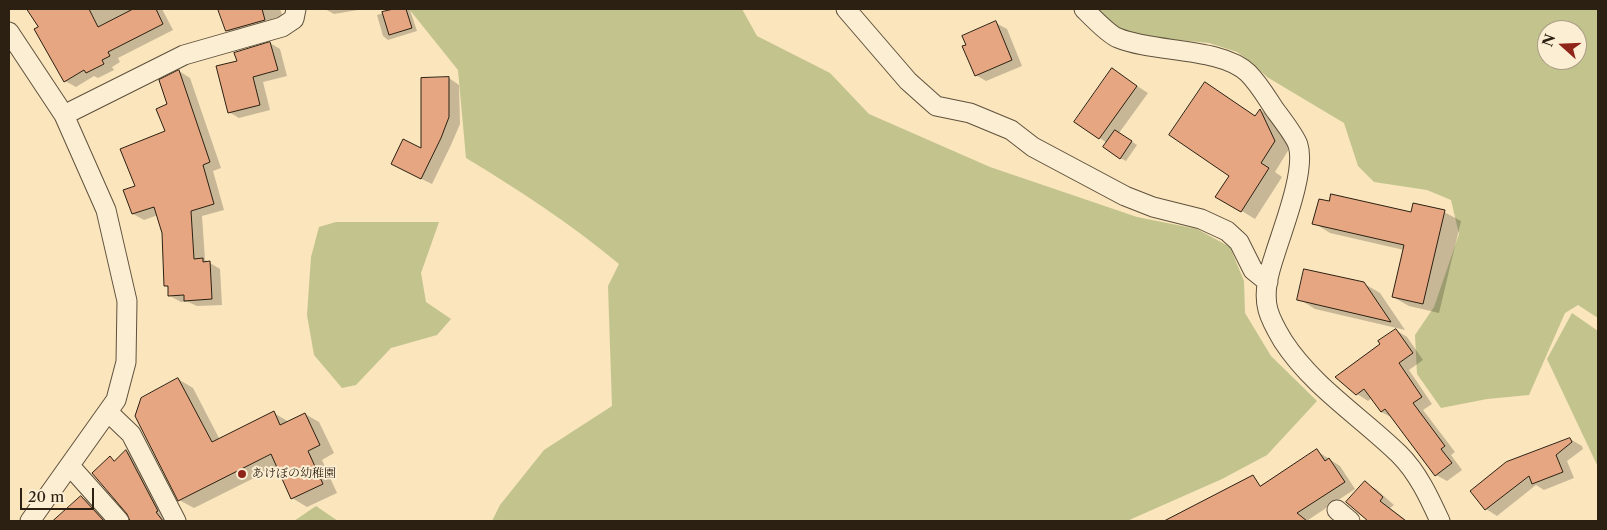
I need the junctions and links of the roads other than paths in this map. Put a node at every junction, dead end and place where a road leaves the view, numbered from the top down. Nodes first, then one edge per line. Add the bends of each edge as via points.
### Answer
1 (296, 9) edge
2 (846, 9) edge
3 (1084, 9) edge
4 (9, 32) edge
5 (64, 115) junction
6 (1268, 282) junction
7 (108, 412) junction
8 (70, 466) junction
9 (30, 521) edge
10 (119, 521) edge
11 (176, 521) edge
12 (1440, 521) edge

1 - 5 street via 294,19 282,27 184,55
2 - 6 street via 908,80 936,106 970,113 1011,130 1033,147 1124,196 1201,219 1227,231 1239,242 1253,270
3 - 6 street via 1116,38 1218,58 1247,72 1259,86 1298,144 1300,165
4 - 5 street
5 - 7 street via 106,210 127,301 126,362 116,400
6 - 12 street via 1268,310 1274,327 1293,357 1315,381 1400,455 1425,488
7 - 8 street
7 - 11 street via 130,434
8 - 9 street
8 - 10 street

